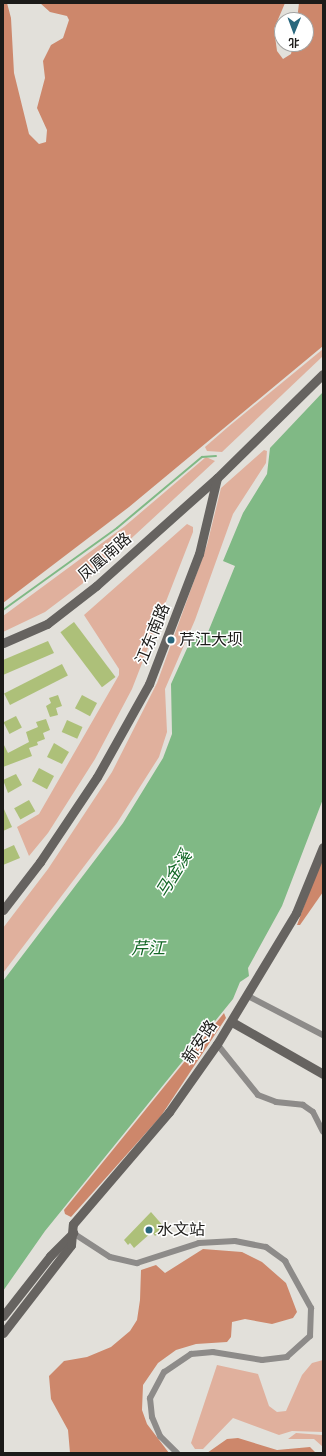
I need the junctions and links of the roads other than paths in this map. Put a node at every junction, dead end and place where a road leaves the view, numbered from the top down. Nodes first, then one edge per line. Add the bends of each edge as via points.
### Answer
1 (323, 374) edge
2 (217, 478) junction
3 (3, 643) edge
4 (323, 847) edge
5 (3, 910) edge
6 (248, 996) junction
7 (232, 1022) junction
8 (323, 1036) edge
9 (217, 1044) junction
10 (323, 1074) edge
11 (323, 1132) edge
12 (73, 1233) junction
13 (3, 1316) edge
14 (3, 1333) edge
15 (177, 1453) edge

1 - 2 main road
2 - 3 main road, 凤凰南路 via 96,586 47,624
2 - 5 main road, 江东南路 via 199,554 149,684 97,777 40,862
4 - 6 main road, 新安路 via 296,913
6 - 7 main road, 新安路
6 - 8 street
7 - 9 main road, 新安路
7 - 10 main road
9 - 11 street via 258,1095 276,1102 302,1105 312,1112
9 - 12 main road, 新安路 via 169,1112 73,1224
12 - 13 main road, 新安路 via 50,1256
12 - 14 main road, 新安路 via 71,1246
12 - 15 street via 110,1257 137,1263 199,1243 235,1241 266,1247 285,1261 311,1308 310,1336 287,1357 262,1360 213,1352 191,1354 164,1372 150,1398 152,1417 160,1436

